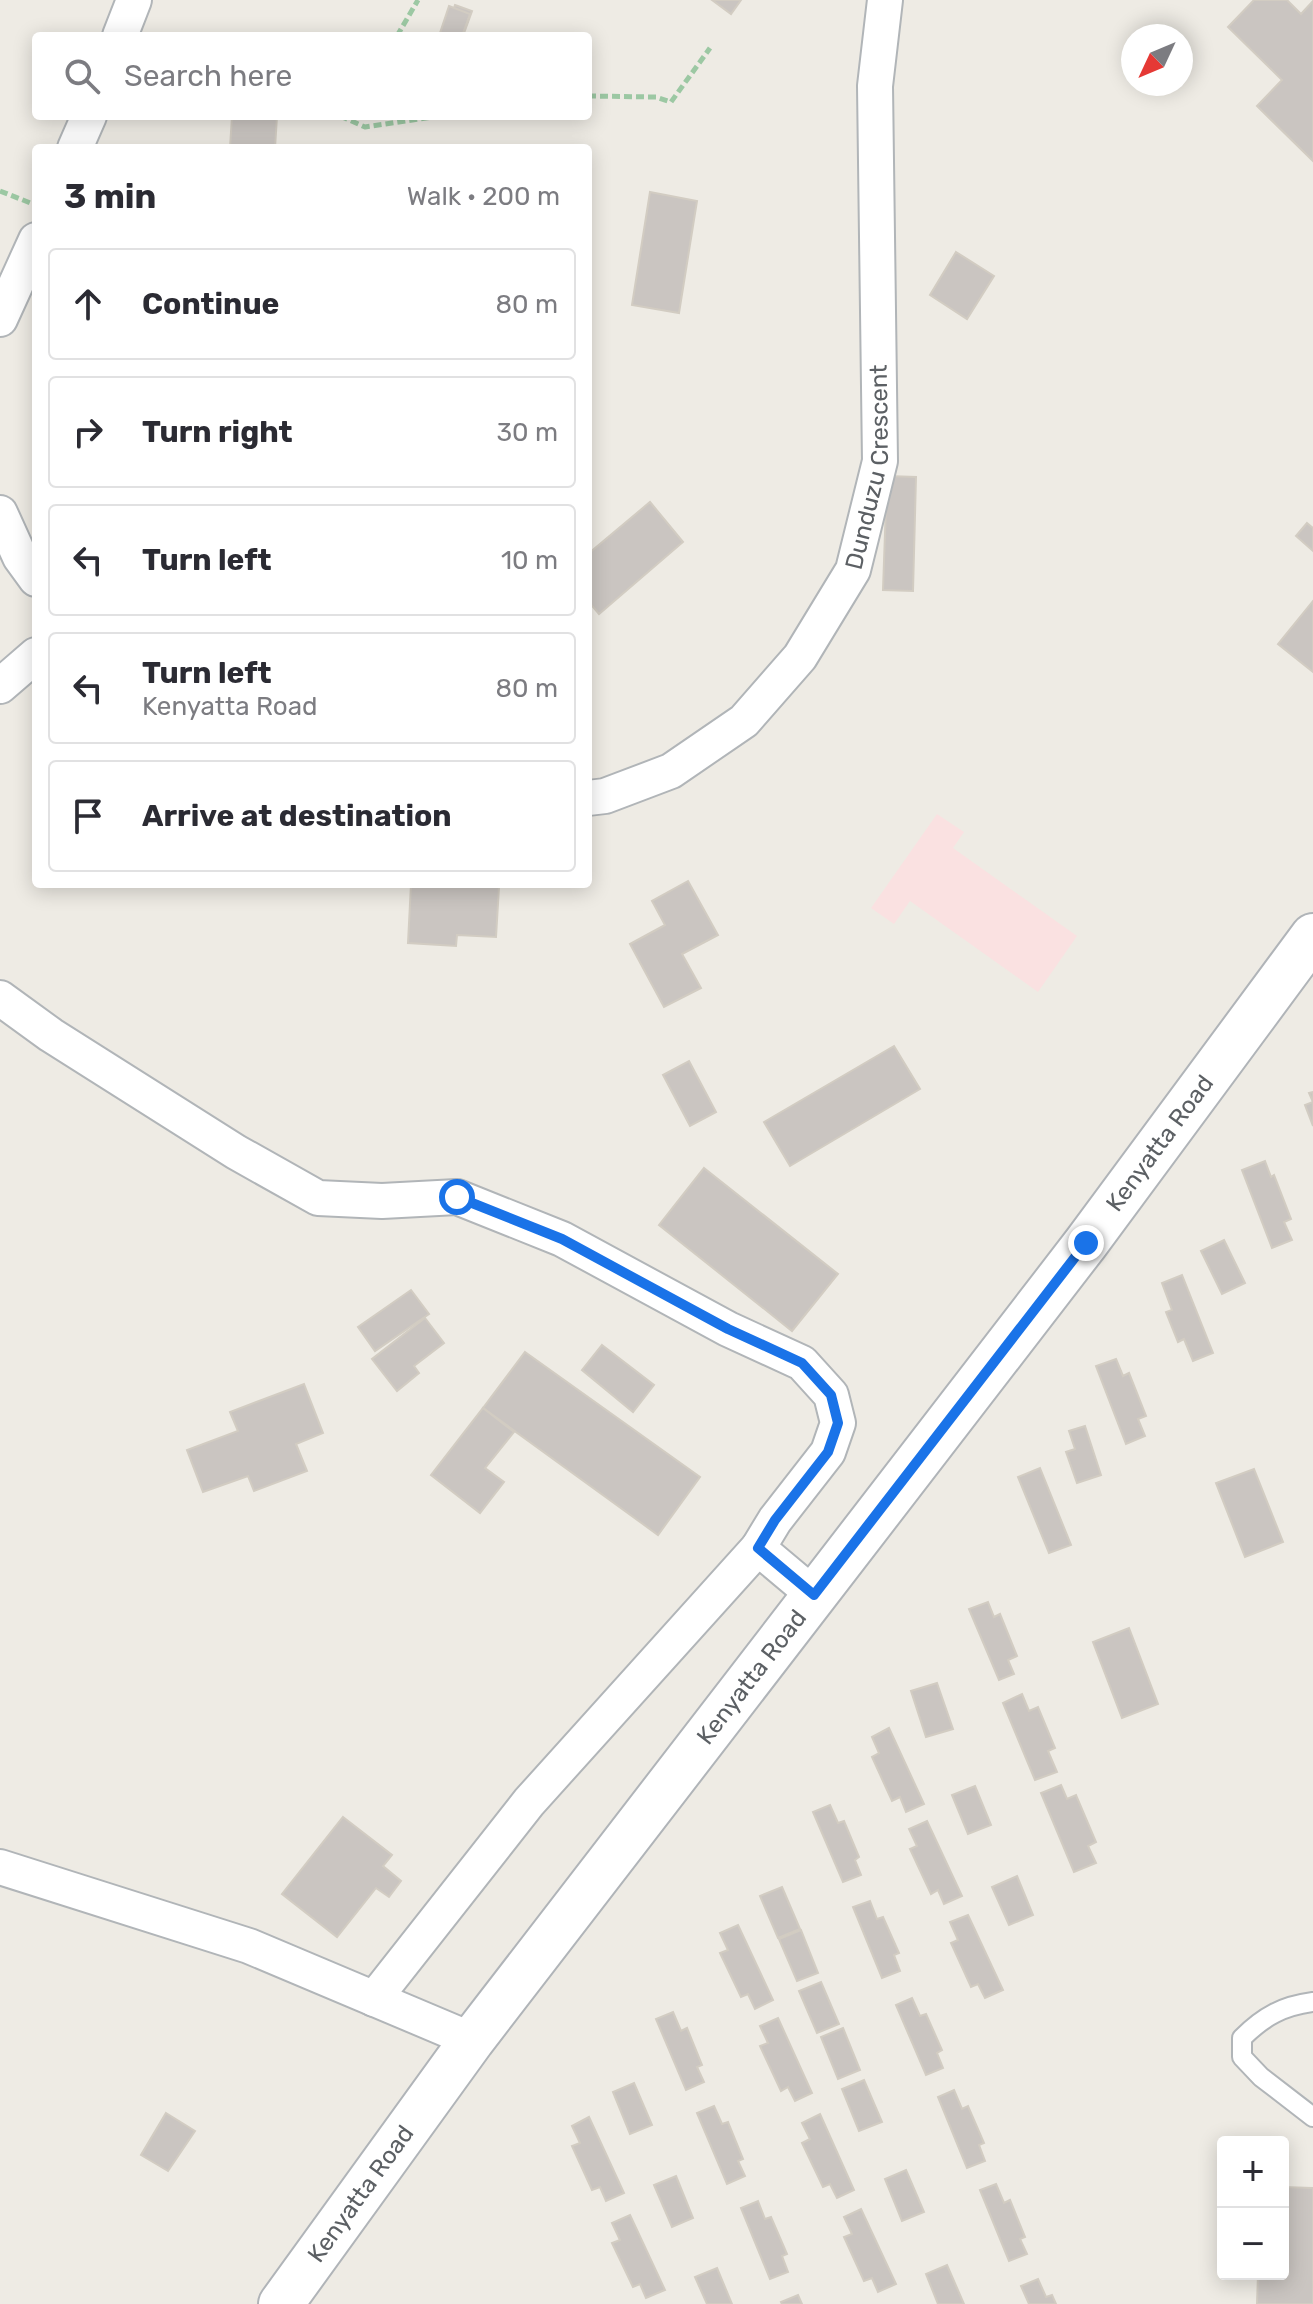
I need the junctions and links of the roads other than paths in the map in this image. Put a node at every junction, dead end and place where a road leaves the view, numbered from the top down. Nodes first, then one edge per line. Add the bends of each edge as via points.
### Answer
1 (134, 0) edge
2 (885, 0) edge
3 (122, 32) edge
4 (87, 120) edge
5 (77, 144) edge
6 (32, 249) edge
7 (0, 319) edge
8 (0, 513) edge
9 (32, 574) edge
10 (32, 658) edge
11 (0, 686) edge
12 (592, 798) edge
13 (1313, 936) edge
14 (0, 998) edge
15 (758, 1548) junction
16 (814, 1595) junction
17 (0, 1867) edge
18 (374, 1999) junction
19 (1313, 2002) edge
20 (472, 2040) junction
21 (1313, 2117) edge
22 (281, 2304) edge

1 - 3 street
2 - 12 street, Dunduzu Crescent via 875,86 880,461 853,570 800,657 744,721 671,771
4 - 5 street
6 - 7 street
8 - 9 street
10 - 11 street
13 - 16 street, Kenyatta Road via 1086,1243
14 - 15 street via 236,1152 318,1198 457,1197 562,1239 802,1363 831,1395 838,1423 828,1452
15 - 16 street
15 - 18 street via 529,1802
16 - 20 street, Kenyatta Road
17 - 18 street via 249,1946
18 - 20 street
19 - 21 lane via 1279,2009 1242,2038 1242,2057
20 - 22 street, Kenyatta Road

